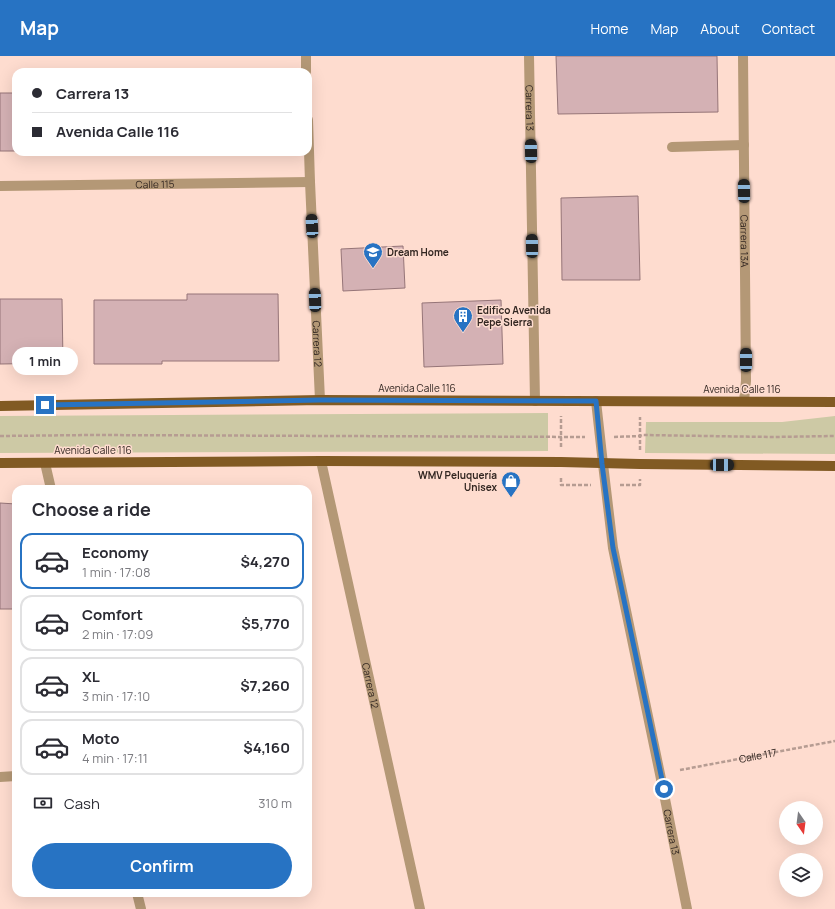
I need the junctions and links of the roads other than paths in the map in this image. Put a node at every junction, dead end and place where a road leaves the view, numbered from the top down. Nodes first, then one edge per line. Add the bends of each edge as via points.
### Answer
1 (306, 56) edge
2 (529, 56) edge
3 (743, 56) edge
4 (306, 68) edge
5 (744, 145) junction
6 (672, 147) dead end
7 (309, 156) edge
8 (310, 182) junction
9 (0, 186) edge
10 (320, 400) junction
11 (535, 401) junction
12 (596, 401) junction
13 (744, 401) junction
14 (835, 402) edge
15 (0, 406) edge
16 (321, 462) junction
17 (0, 463) edge
18 (45, 463) junction
19 (602, 464) junction
20 (835, 466) edge
21 (50, 485) edge
22 (12, 776) edge
23 (0, 777) edge
24 (138, 897) edge
25 (141, 909) edge
26 (420, 909) edge
27 (687, 909) edge

1 - 4 street
2 - 11 street, Carrera 13
3 - 5 street, Carrera 13A
5 - 6 street
5 - 13 street, Carrera 13A
7 - 8 street, Carrera 12
8 - 9 street, Calle 115
8 - 10 street, Carrera 12
10 - 11 main road, Avenida Calle 116
10 - 15 main road, Avenida Calle 116
11 - 12 main road, Avenida Calle 116
12 - 13 main road, Avenida Calle 116
12 - 19 street, Carrera 13
13 - 14 main road, Avenida Calle 116
16 - 18 main road, Avenida Calle 116
16 - 19 main road, Avenida Calle 116
16 - 26 street, Carrera 12
17 - 18 main road, Avenida Calle 116
18 - 21 street
19 - 20 main road, Avenida Calle 116
19 - 27 street, Carrera 13 via 613,548
22 - 23 street
24 - 25 street

